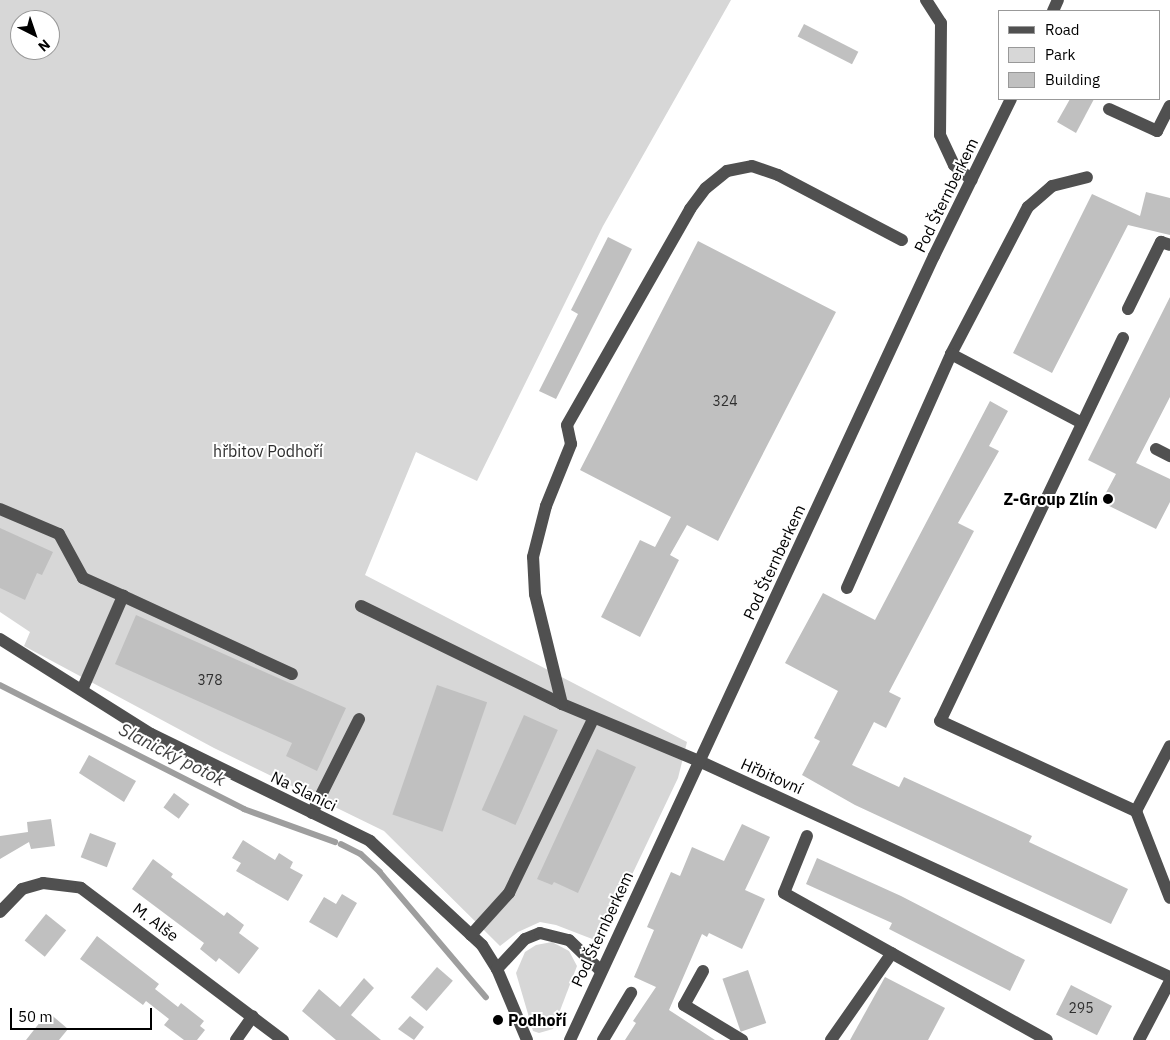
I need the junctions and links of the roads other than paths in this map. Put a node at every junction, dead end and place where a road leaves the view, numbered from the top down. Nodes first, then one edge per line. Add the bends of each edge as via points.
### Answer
1 (926, 0) edge
2 (1010, 100) edge
3 (1170, 106) edge
4 (1109, 109) dead end
5 (1087, 177) dead end
6 (972, 180) junction
7 (902, 240) dead end
8 (1170, 245) edge
9 (1128, 309) dead end
10 (1123, 338) dead end
11 (951, 354) junction
12 (1082, 423) junction
13 (1156, 449) dead end
14 (1170, 456) edge
15 (0, 509) edge
16 (847, 588) dead end
17 (123, 596) junction
18 (361, 606) dead end
19 (0, 639) edge
20 (292, 674) dead end
21 (82, 690) junction
22 (562, 704) junction
23 (359, 719) dead end
24 (593, 719) junction
25 (1170, 746) edge
26 (699, 761) junction
27 (1136, 811) junction
28 (312, 813) junction
29 (806, 836) dead end
30 (1170, 898) edge
31 (0, 912) edge
32 (471, 935) junction
33 (892, 953) junction
34 (497, 969) junction
35 (600, 970) junction
36 (703, 971) dead end
37 (1170, 979) edge
38 (631, 993) dead end
39 (253, 1016) junction
40 (236, 1040) edge
41 (283, 1040) edge
42 (527, 1040) edge
43 (570, 1040) edge
44 (603, 1040) edge
45 (742, 1040) edge
46 (831, 1040) edge
47 (1047, 1040) edge
48 (1139, 1040) edge

1 - 6 street via 941,23 940,135 954,164
2 - 6 street, Pod Šternberkem
3 - 4 street via 1157,131
5 - 11 street via 1052,186 1028,207
6 - 26 street, Pod Šternberkem
7 - 22 street via 778,175 752,166 727,171 706,188 690,209 566,425 571,444 546,506 533,556 536,594
8 - 9 street via 1161,242
10 - 12 street
11 - 12 street
11 - 16 street
12 - 27 street via 940,721
13 - 14 street
15 - 17 street via 59,534 83,578
17 - 20 street
17 - 21 street
18 - 22 street, Hřbitovní via 386,621
19 - 21 street, Na Slanici
21 - 28 street, Na Slanici via 151,734
22 - 24 street, Hřbitovní
23 - 28 street
24 - 26 street, Hřbitovní
24 - 32 street via 509,893
25 - 27 street
26 - 35 street, Pod Šternberkem
26 - 37 street, Hřbitovní via 1006,900
27 - 30 street
28 - 32 street, Na Slanici via 370,840
29 - 33 street via 784,893
31 - 39 street, M. Alše via 22,889 43,883 81,888
32 - 34 street, Na Slanici
33 - 46 street
33 - 47 street
34 - 35 street via 524,939 540,933 569,940
34 - 42 street, Na Slanici
35 - 43 street, Pod Šternberkem
36 - 45 street via 684,1005
37 - 48 street
38 - 44 street
39 - 40 street
39 - 41 street, M. Alše

